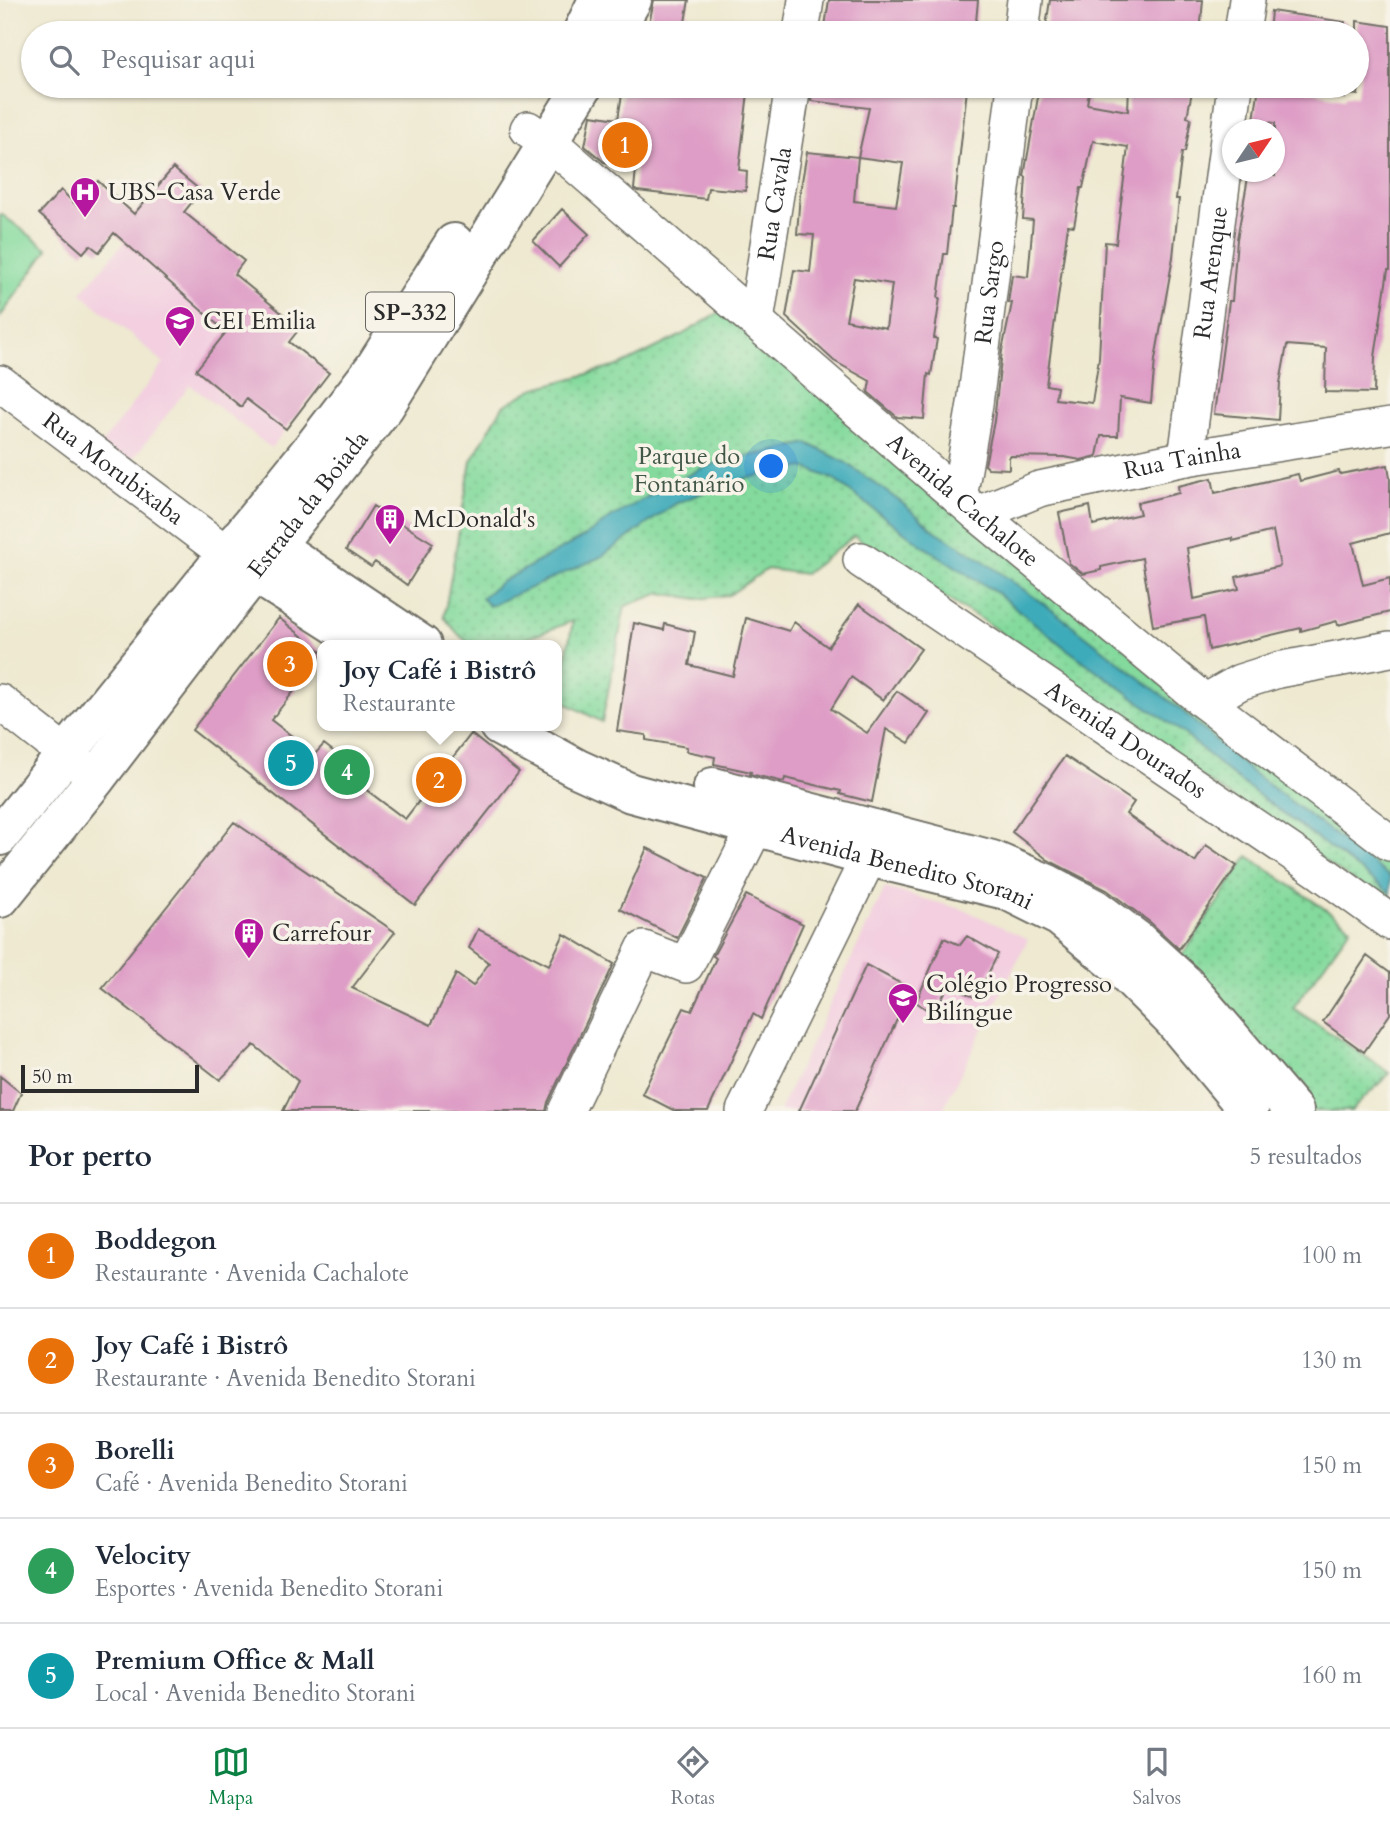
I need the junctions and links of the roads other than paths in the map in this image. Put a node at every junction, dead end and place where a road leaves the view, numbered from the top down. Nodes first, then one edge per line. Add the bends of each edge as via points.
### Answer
1 (598, 0) edge
2 (632, 0) edge
3 (806, 0) edge
4 (1026, 0) edge
5 (1247, 0) edge
6 (588, 21) edge
7 (621, 21) edge
8 (803, 21) edge
9 (1023, 21) edge
10 (1244, 21) edge
11 (549, 98) edge
12 (572, 98) edge
13 (791, 98) edge
14 (1013, 98) edge
15 (1233, 98) edge
16 (538, 136) junction
17 (756, 321) junction
18 (0, 383) edge
19 (1390, 426) edge
20 (1186, 458) junction
21 (968, 506) junction
22 (252, 550) junction
23 (862, 559) dead end
24 (362, 640) edge
25 (413, 640) edge
26 (1390, 649) edge
27 (0, 702) edge
28 (1205, 702) junction
29 (508, 731) edge
30 (558, 731) edge
31 (64, 753) junction
32 (97, 777) junction
33 (756, 827) junction
34 (0, 836) edge
35 (1390, 843) edge
36 (869, 857) junction
37 (0, 898) edge
38 (1390, 922) edge
39 (566, 1111) edge
40 (744, 1111) edge
41 (1249, 1111) edge
42 (1294, 1111) edge

1 - 6 main road
2 - 7 main road
3 - 8 street
4 - 9 street
5 - 10 street
11 - 16 main road, Estrada da Boiada / SP-332
12 - 16 main road, Estrada da Boiada / SP-332
13 - 17 street, Rua Cavala
14 - 21 street, Rua Sargo via 975,404
15 - 20 street, Rua Arenque
16 - 17 street, Avenida Cachalote
16 - 22 main road, Estrada da Boiada / SP-332 via 385,406
17 - 21 street, Avenida Cachalote
18 - 22 street, Rua Morubixaba
19 - 20 street, Rua Tainha
20 - 21 street, Rua Tainha
21 - 28 street, Avenida Cachalote
22 - 24 main road
22 - 25 main road
22 - 31 main road, Estrada da Boiada / SP-332
22 - 32 main road, Estrada da Boiada / SP-332
23 - 38 street, Avenida Dourados
26 - 28 street via 1278,670 1240,681
27 - 31 street
28 - 35 street, Avenida Cachalote
29 - 33 main road, Avenida Benedito Storani via 631,793
30 - 42 main road, Avenida Benedito Storani via 634,767 992,860 1048,884 1094,908 1185,984
31 - 32 street
31 - 34 main road, Estrada da Boiada / SP-332
32 - 37 main road, Estrada da Boiada / SP-332
33 - 36 main road, Avenida Benedito Storani
33 - 39 street via 686,965 644,949
36 - 40 street
36 - 41 main road, Avenida Benedito Storani via 1006,890 1060,917 1117,964 1173,1020

